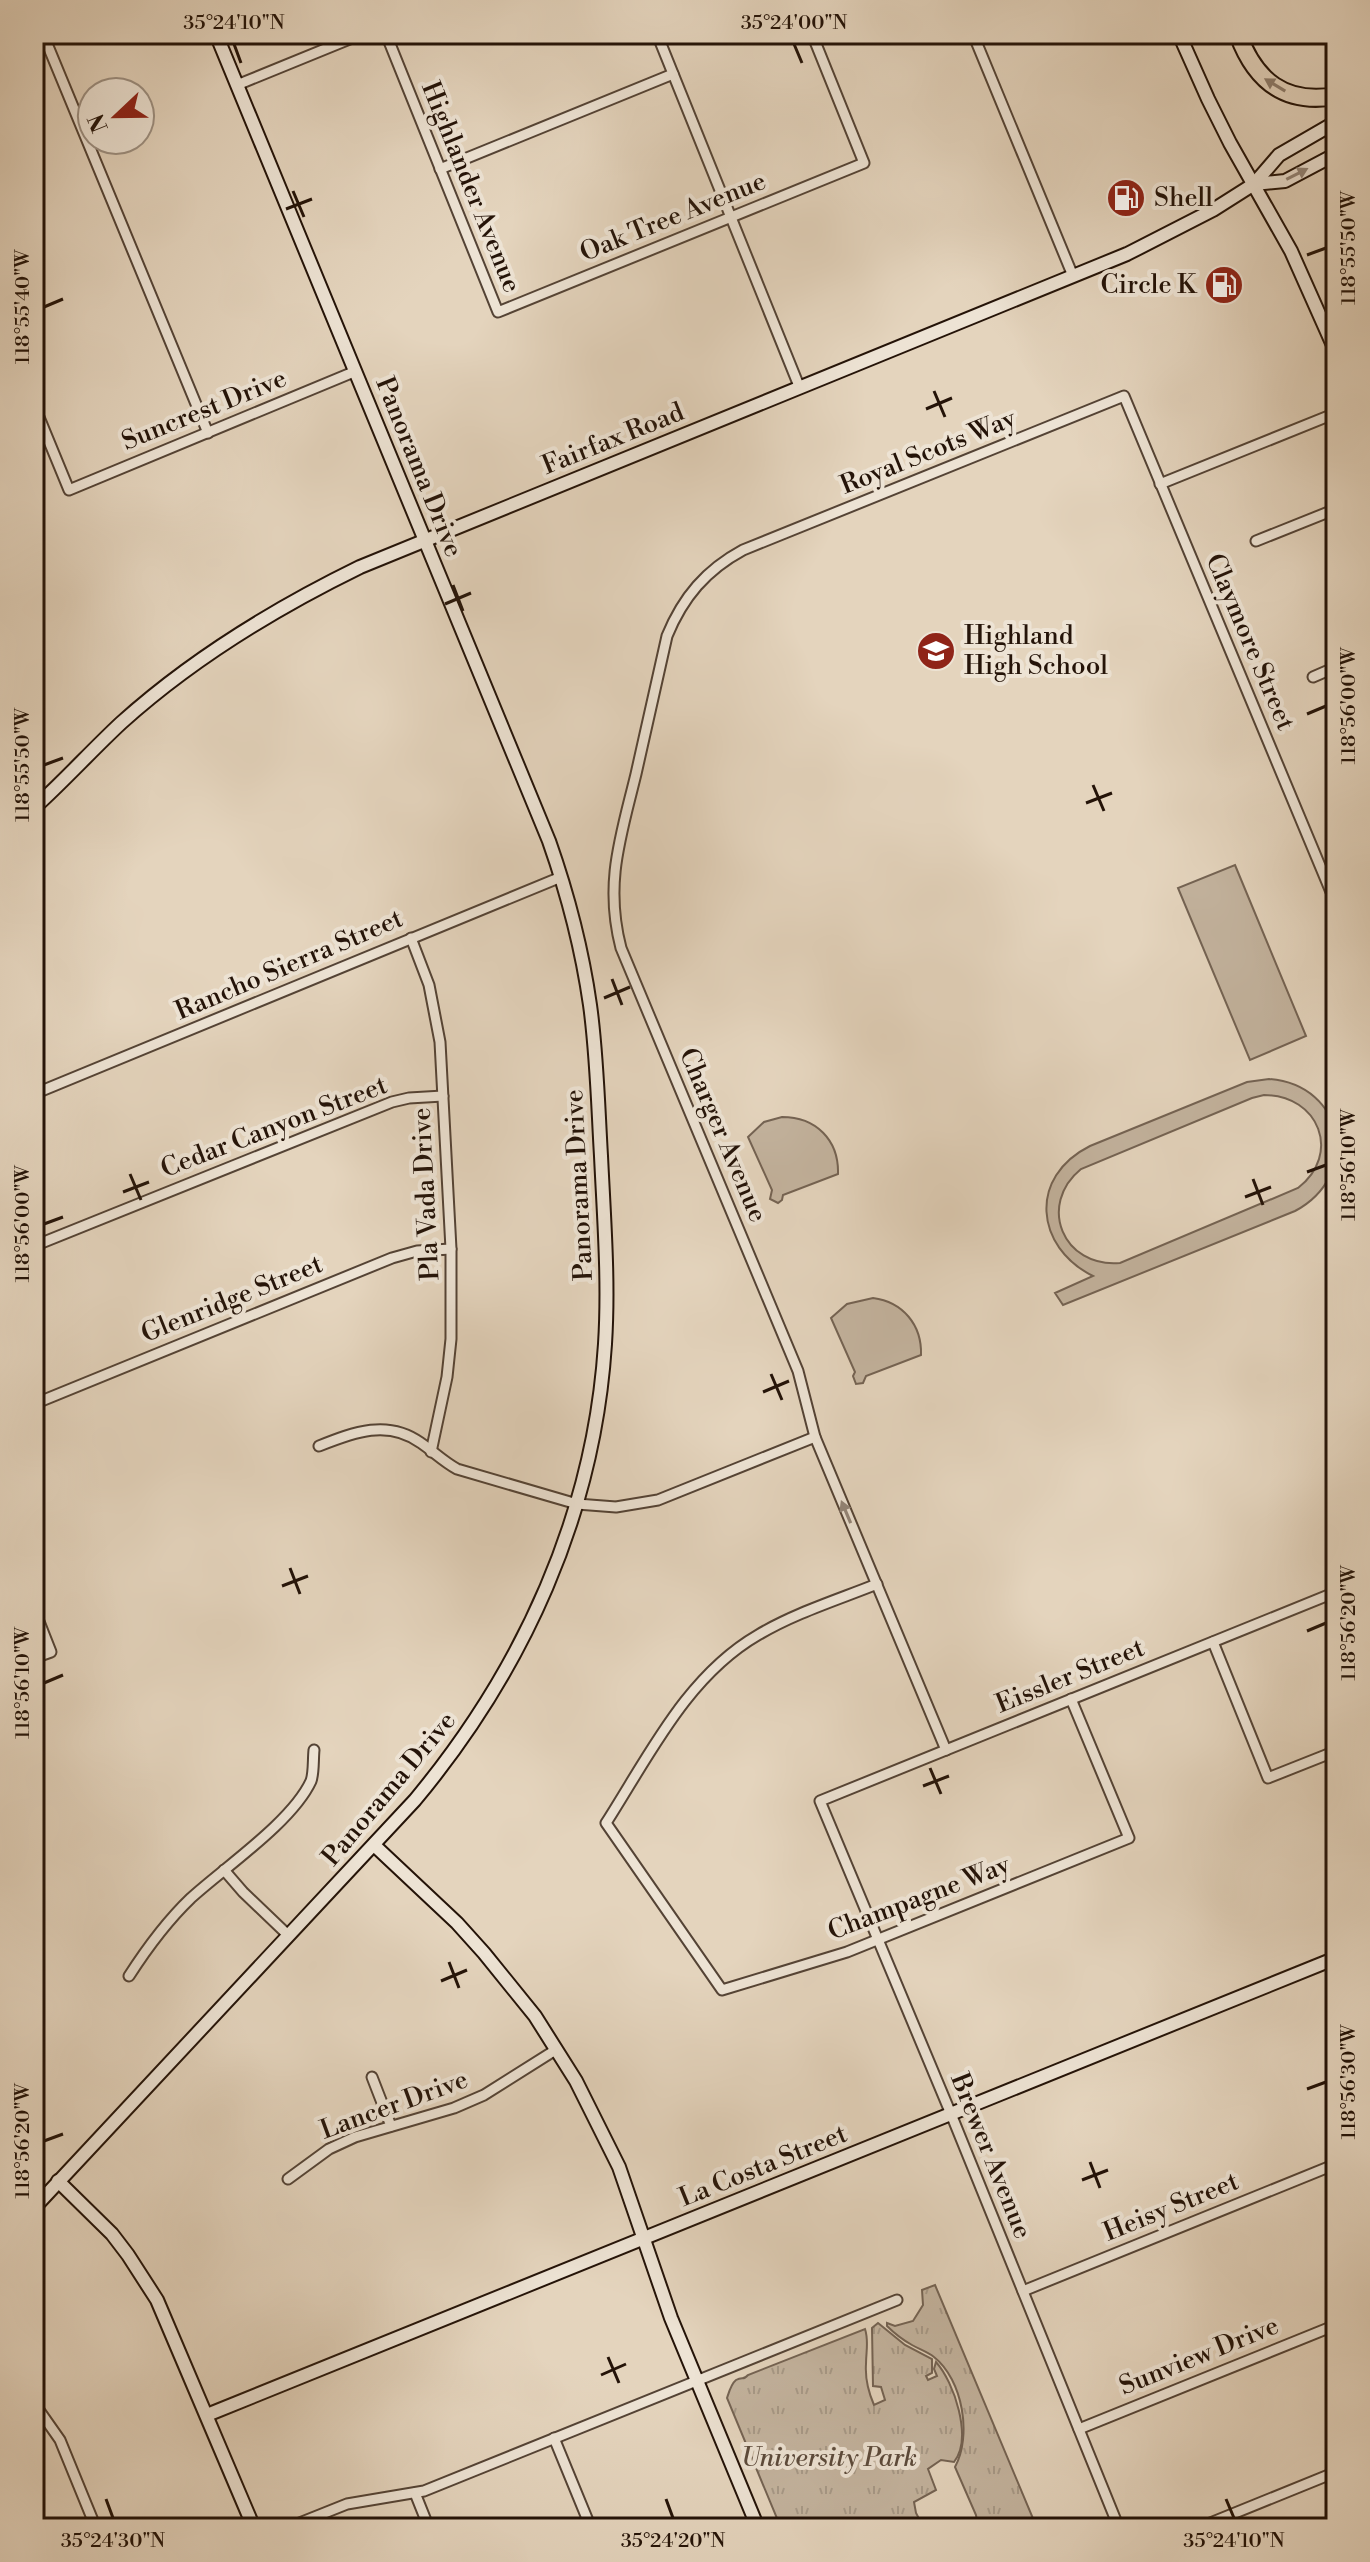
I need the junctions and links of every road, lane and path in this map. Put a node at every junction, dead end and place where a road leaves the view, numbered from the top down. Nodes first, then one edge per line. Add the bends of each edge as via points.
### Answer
1 (43, 34) edge
2 (216, 34) edge
3 (362, 34) edge
4 (386, 34) edge
5 (657, 34) edge
6 (812, 34) edge
7 (973, 34) edge
8 (1179, 34) edge
9 (1238, 34) edge
10 (673, 74) junction
11 (237, 85) junction
12 (1336, 96) edge
13 (1336, 122) edge
14 (1336, 154) edge
15 (440, 169) junction
16 (1254, 184) junction
17 (731, 217) junction
18 (1073, 276) junction
19 (498, 312) joint
20 (1336, 352) edge
21 (356, 371) junction
22 (799, 386) junction
23 (1124, 396) joint
24 (35, 411) edge
25 (1336, 413) edge
26 (208, 433) junction
27 (1160, 484) junction
28 (1336, 509) edge
29 (425, 541) junction
30 (1256, 541) dead end
31 (748, 548) joint
32 (1336, 667) edge
33 (1313, 677) dead end
34 (34, 808) edge
35 (561, 877) junction
36 (1336, 904) edge
37 (411, 938) junction
38 (34, 1094) edge
39 (443, 1096) junction
40 (34, 1246) edge
41 (451, 1249) junction
42 (34, 1404) edge
43 (815, 1437) junction
44 (319, 1446) dead end
45 (431, 1452) junction
46 (577, 1504) junction
47 (877, 1584) junction
48 (1336, 1592) edge
49 (34, 1609) edge
50 (1213, 1642) junction
51 (34, 1658) edge
52 (1071, 1699) junction
53 (314, 1750) dead end
54 (946, 1750) junction
55 (1336, 1751) edge
56 (820, 1801) joint
57 (374, 1845) junction
58 (224, 1870) junction
59 (289, 1936) junction
60 (878, 1939) junction
61 (1336, 1958) edge
62 (129, 1976) dead end
63 (557, 2049) junction
64 (372, 2077) dead end
65 (951, 2114) junction
66 (391, 2126) junction
67 (1336, 2164) edge
68 (288, 2179) dead end
69 (58, 2181) junction
70 (34, 2208) edge
71 (645, 2238) junction
72 (1023, 2291) junction
73 (897, 2300) dead end
74 (1336, 2325) edge
75 (697, 2381) junction
76 (34, 2403) edge
77 (207, 2415) junction
78 (1079, 2429) junction
79 (554, 2438) junction
80 (1336, 2472) edge
81 (415, 2493) junction
82 (96, 2528) edge
83 (254, 2528) edge
84 (287, 2528) edge
85 (429, 2528) edge
86 (591, 2528) edge
87 (758, 2528) edge
88 (1119, 2528) edge
89 (1198, 2528) edge

1 - 26 street
2 - 11 street, Panorama Drive
3 - 11 street
4 - 15 street, Highlander Avenue
5 - 10 street
6 - 17 street, Oak Tree Avenue via 864,163
7 - 18 street
8 - 16 street
12 -> 9 highway via 1315,100 1280,90 1259,74
10 - 15 street
10 - 17 street
11 - 21 street, Panorama Drive
13 - 16 street, Fairfax Road via 1279,155
16 -> 14 street, Fairfax Road via 1285,181
15 - 19 street, Highlander Avenue
16 - 18 street, Fairfax Road via 1170,233
16 - 20 street
17 - 19 street, Oak Tree Avenue
17 - 22 street
18 - 22 street, Fairfax Road
21 - 26 street, Suncrest Drive
21 - 29 street, Panorama Drive
22 - 29 street, Fairfax Road
23 - 27 street, Claymore Street
23 - 31 street, Royal Scots Way
24 - 26 street, Suncrest Drive via 69,490
25 - 27 street
27 - 36 street, Claymore Street
28 - 30 street
29 - 34 street, Fairfax Road via 319,587 238,634 123,722
29 - 35 street, Panorama Drive
31 - 43 street, Charger Avenue via 711,571 684,601 667,636 615,863 612,903 621,948 798,1371
32 - 33 street
35 - 37 street, Rancho Sierra Street
35 - 46 street, Panorama Drive via 591,1006 606,1256 601,1386
37 - 38 street, Rancho Sierra Street
37 - 39 street, Pla Vada Drive via 437,1016
39 - 40 street, Cedar Canyon Street via 392,1102
39 - 41 street, Pla Vada Drive
41 - 42 street, Glenridge Street via 392,1258
41 - 45 street, Pla Vada Drive via 451,1339
43 - 46 street via 658,1500 616,1507
47 -> 43 street, Charger Avenue
44 - 45 street via 377,1429 407,1435
45 - 46 street via 457,1469
46 - 57 street, Panorama Drive via 550,1584 508,1669 441,1769
47 - 54 street, Charger Avenue
47 - 60 street, Champagne Way via 781,1623 714,1668 679,1708 606,1823 722,1990
48 - 50 street, Eissler Street
49 - 51 street via 51,1652
50 - 52 street, Eissler Street
50 - 55 street via 1268,1778
52 - 54 street, Eissler Street
52 - 60 street, Champagne Way via 1129,1838
53 - 58 street via 312,1779 296,1801
54 - 56 street, Eissler Street
56 - 60 street, Brewer Avenue
57 - 59 street, Panorama Drive
57 - 63 street via 484,1953
58 - 59 street
58 - 62 street via 167,1923
59 - 69 street, Panorama Drive
60 - 65 street, Brewer Avenue
61 - 65 street, La Costa Street
63 - 66 street, Lancer Drive via 465,2105
63 - 71 street via 602,2128
64 - 66 street
65 - 71 street, La Costa Street
65 - 72 street, Brewer Avenue
66 - 68 street, Lancer Drive via 329,2149
67 - 72 street, Heisy Street
69 - 70 street, Panorama Drive
69 - 77 street via 112,2234 143,2277
71 - 75 street
71 - 77 street, La Costa Street
72 - 78 street, Brewer Avenue
73 - 75 street
74 - 78 street, Sunview Drive
75 - 79 street
75 - 87 street
76 - 82 street via 60,2440
77 - 83 street
78 - 88 street, Brewer Avenue
79 - 81 street
79 - 86 street
80 - 89 street
81 - 84 street via 347,2504
81 - 85 street

